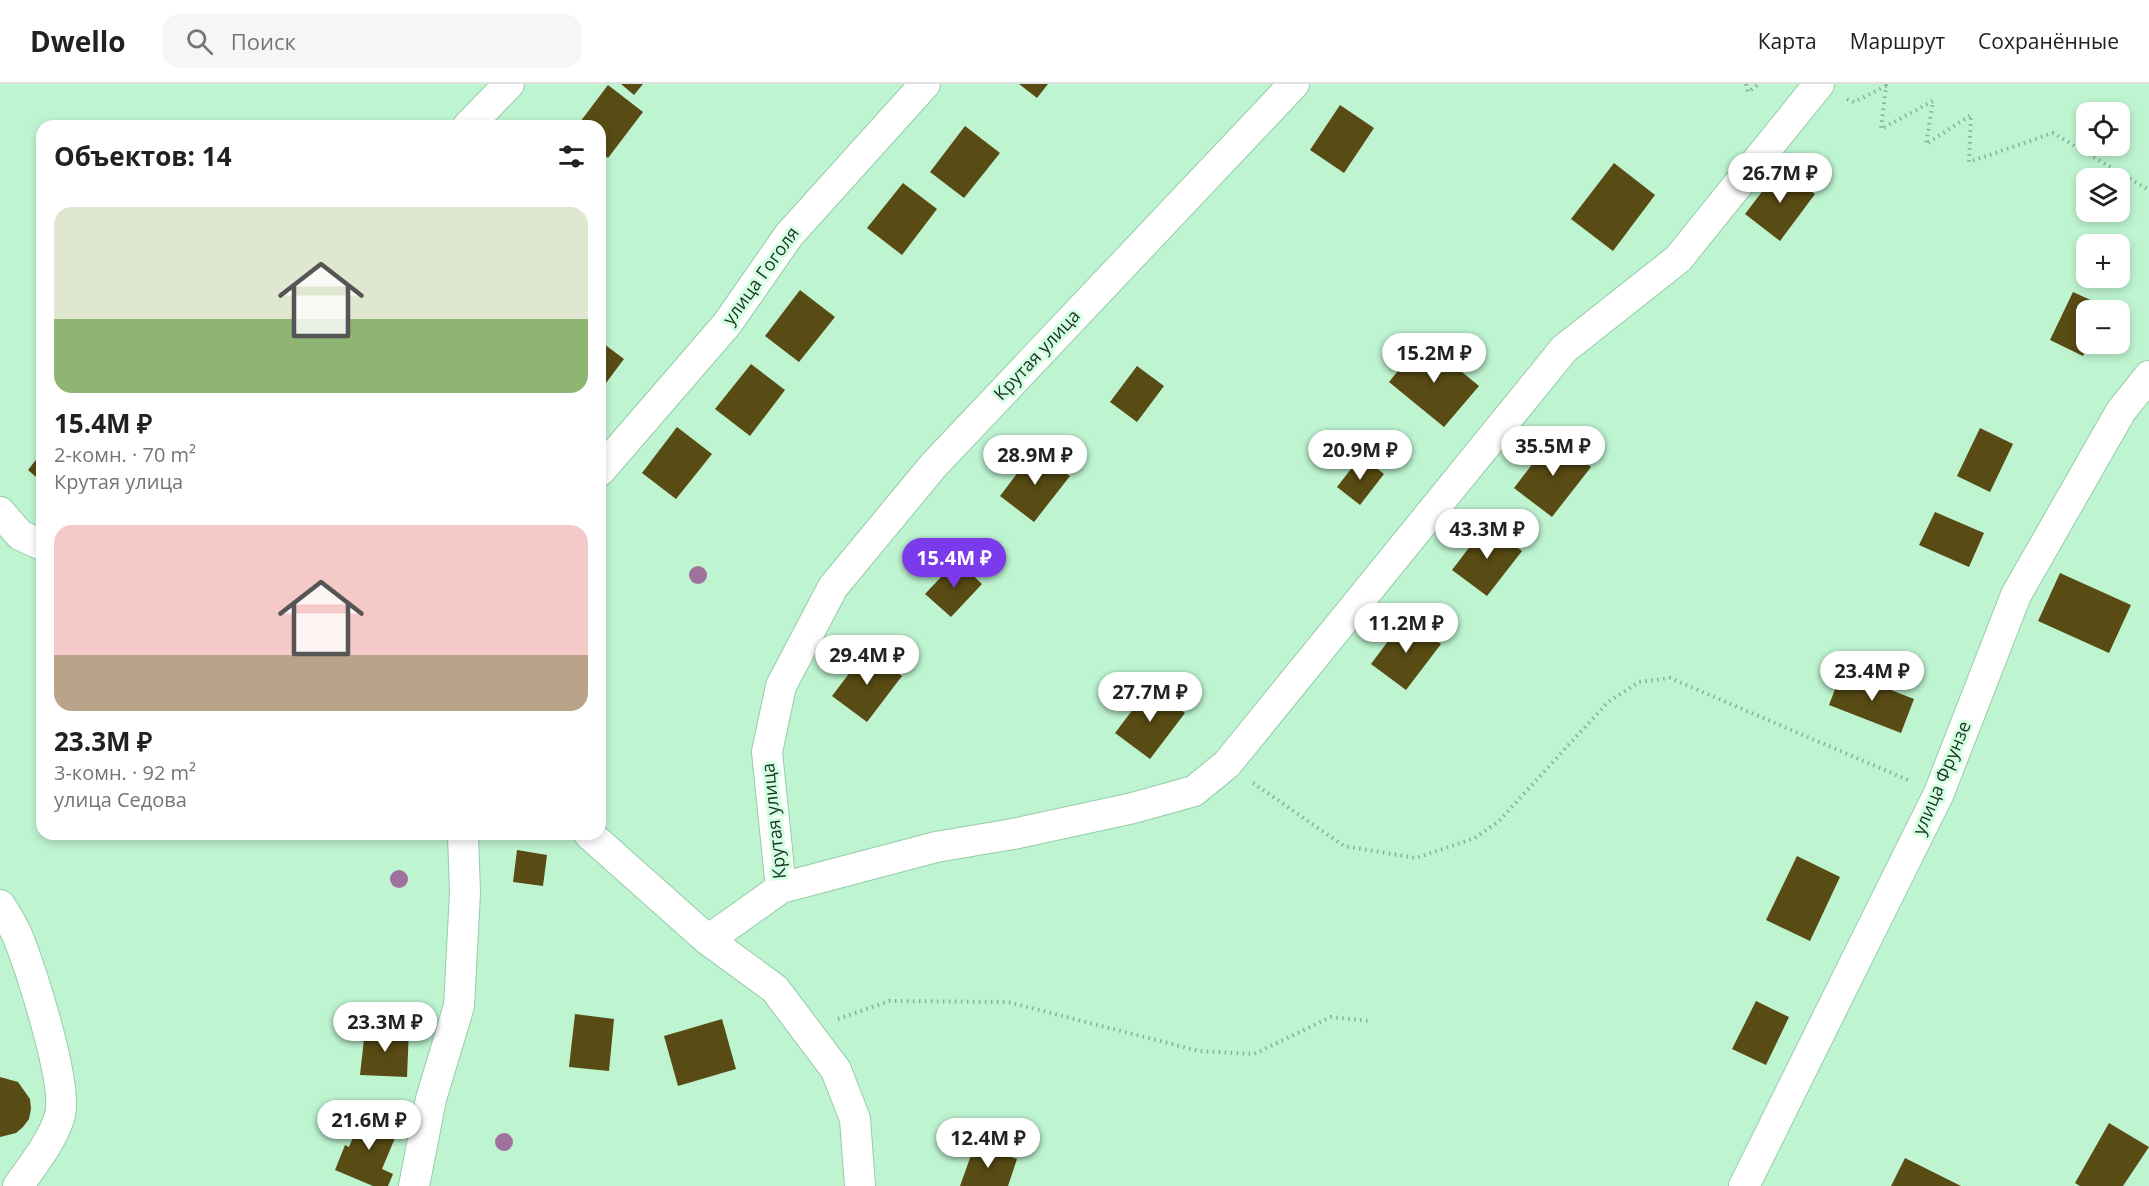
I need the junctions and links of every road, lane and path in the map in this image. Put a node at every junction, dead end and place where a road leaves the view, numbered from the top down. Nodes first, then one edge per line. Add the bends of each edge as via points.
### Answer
1 (509, 84) edge
2 (925, 84) edge
3 (1294, 84) edge
4 (1746, 84) edge
5 (1759, 84) edge
6 (1819, 84) edge
7 (474, 120) edge
8 (2149, 190) edge
9 (2149, 376) edge
10 (606, 464) edge
11 (0, 512) edge
12 (36, 542) edge
13 (1227, 765) junction
14 (1939, 793) junction
15 (463, 840) edge
16 (596, 840) edge
17 (781, 888) junction
18 (0, 905) edge
19 (708, 940) junction
20 (1369, 1021) dead end
21 (806, 1030) junction
22 (18, 1186) edge
23 (414, 1186) edge
24 (860, 1186) edge
25 (1744, 1186) edge

1 - 7 street
2 - 10 street, улица Гоголя via 789,235 727,324
3 - 17 street, Крутая улица via 933,466 833,587 781,686 767,752
4 - 5 path via 1748,92
6 - 8 path via 1854,102 1886,86 1881,129 1933,102 1926,144 1971,115 1969,162 2053,133
6 - 13 street via 1678,259 1564,349
9 - 14 street, улица Фрунзе via 2121,411 2016,595
11 - 12 street via 20,535
13 - 14 path via 1344,846 1416,858 1475,838 1499,821 1608,702 1639,682 1670,678
13 - 17 street via 1194,791 1133,808 936,847
14 - 25 street, улица Фрунзе
15 - 23 street via 465,893 459,1006 431,1099
16 - 19 street
17 - 19 street
18 - 22 street via 31,973 61,1093 60,1116
19 - 21 street via 775,989
20 - 21 path via 1331,1017 1254,1054 1199,1051 1008,1002 889,1001
21 - 24 street via 836,1070 855,1119

